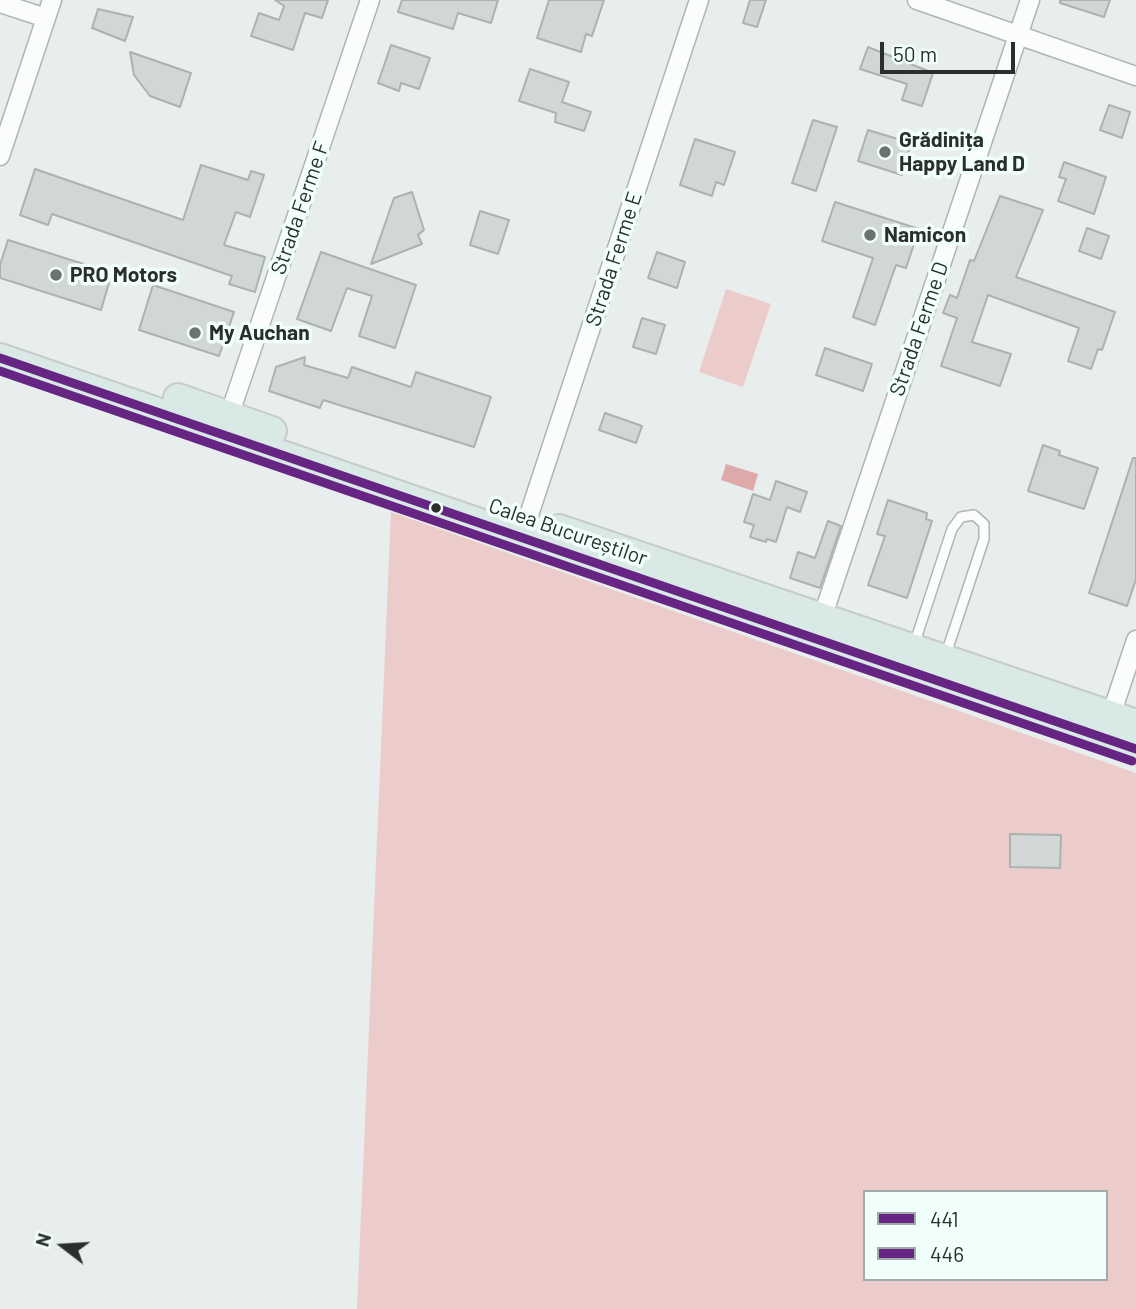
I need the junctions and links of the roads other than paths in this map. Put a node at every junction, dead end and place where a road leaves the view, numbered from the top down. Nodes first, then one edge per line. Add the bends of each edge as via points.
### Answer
1 (52, 0) edge
2 (370, 0) edge
3 (699, 0) edge
4 (917, 0) edge
5 (1030, 0) edge
6 (0, 3) edge
7 (46, 18) junction
8 (1018, 35) junction
9 (1136, 76) edge
10 (0, 156) edge
11 (0, 337) edge
12 (0, 358) edge
13 (229, 416) junction
14 (528, 518) junction
15 (822, 618) junction
16 (1136, 640) edge
17 (913, 649) junction
18 (945, 659) junction
19 (1123, 720) edge
20 (1136, 749) edge

1 - 7 street
2 - 13 street, Strada Ferme F
3 - 14 street, Strada Ferme E
4 - 8 street
5 - 8 street, Strada Ferme D
6 - 7 street
7 - 10 street
8 - 9 street
8 - 15 street, Strada Ferme D
11 - 13 highway, Calea Bucureștilor
12 - 20 highway, Calea Bucureștilor
13 - 14 highway, Calea Bucureștilor
14 - 15 highway, Calea Bucureștilor
15 - 17 highway, Calea Bucureștilor
16 - 19 street
17 - 18 highway, Calea Bucureștilor
17 - 18 lane via 952,529 961,517 974,515 984,524 984,539
18 - 19 highway, Calea Bucureștilor

